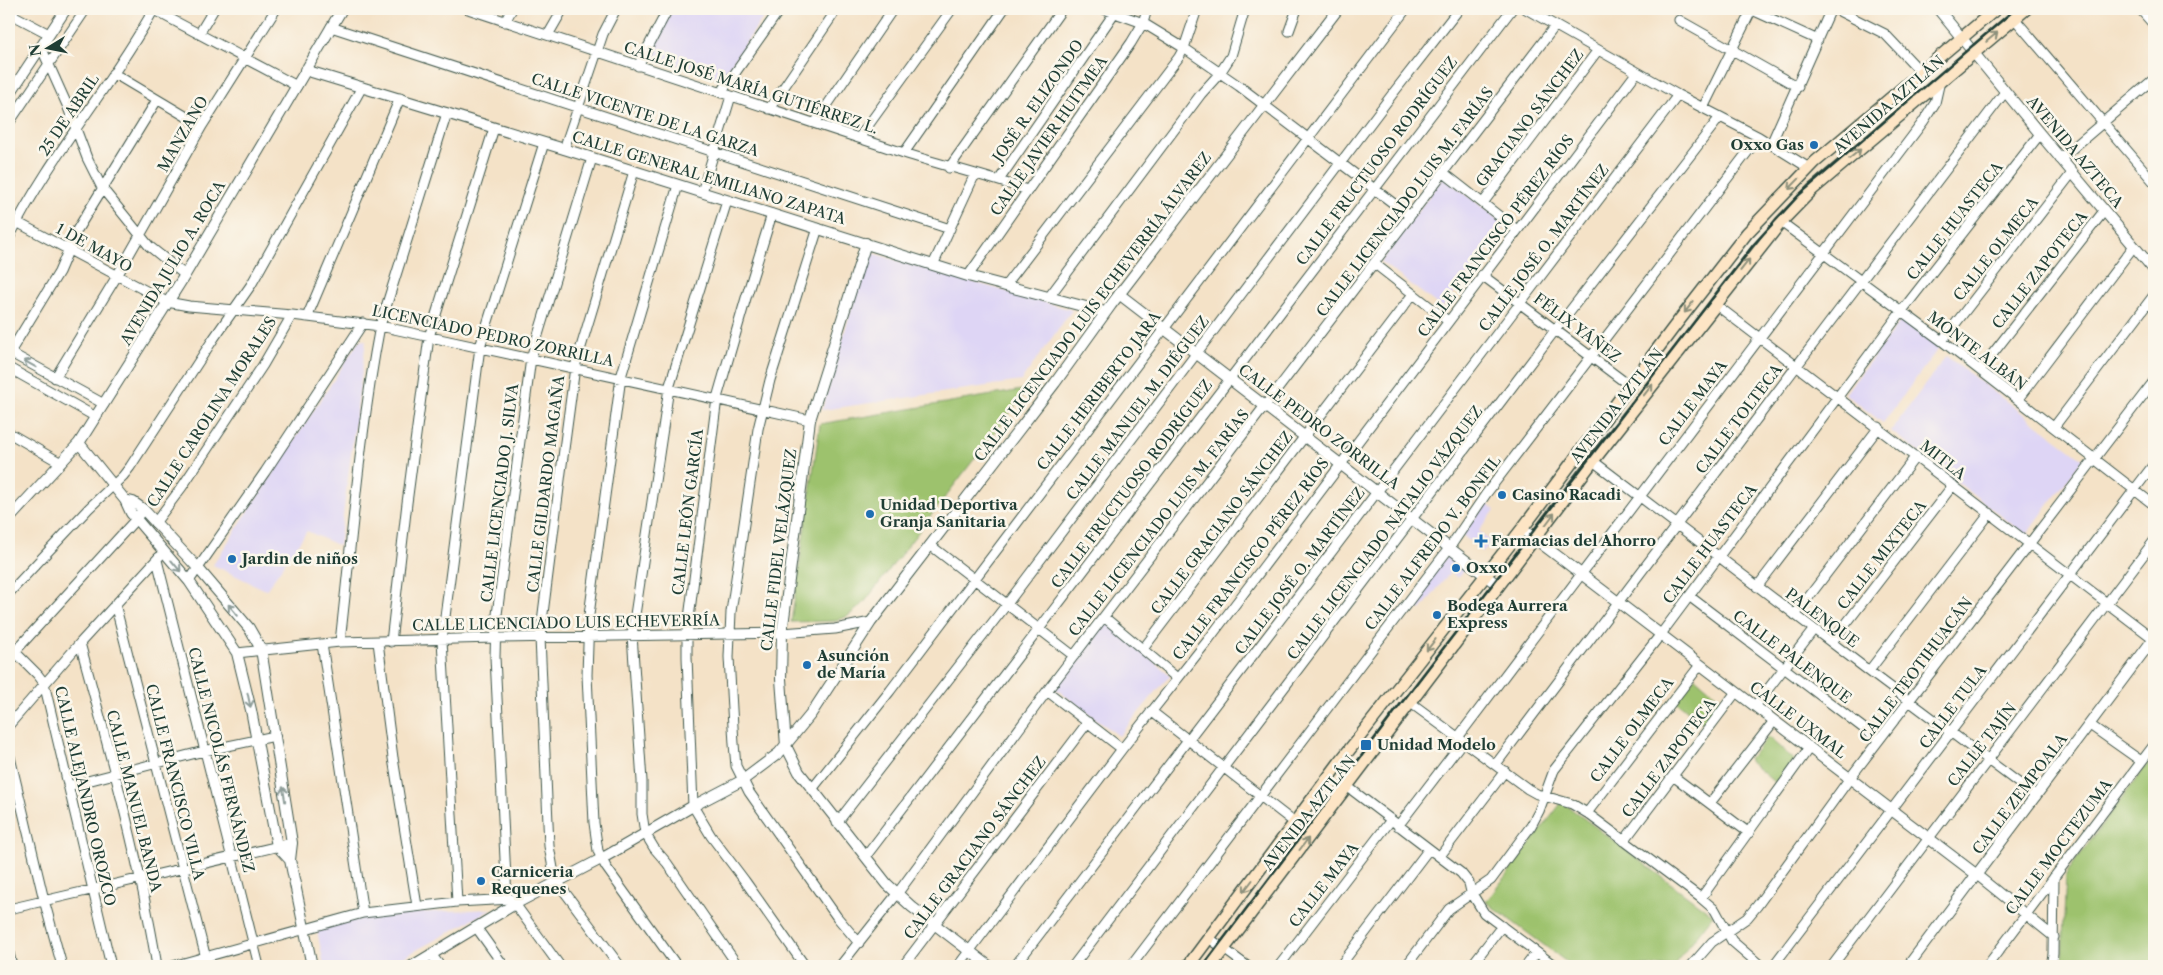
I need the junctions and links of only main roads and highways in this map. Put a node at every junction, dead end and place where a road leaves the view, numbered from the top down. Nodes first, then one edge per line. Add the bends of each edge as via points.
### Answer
1 (1996, 9) edge
2 (2026, 9) edge
3 (1188, 966) edge
4 (1211, 966) edge

1 -> 3 main road, AVENIDA AZTLÁN via 1809,168 1748,233 1348,752
4 -> 2 main road, AVENIDA AZTLÁN via 1593,461 1780,222 1814,189

